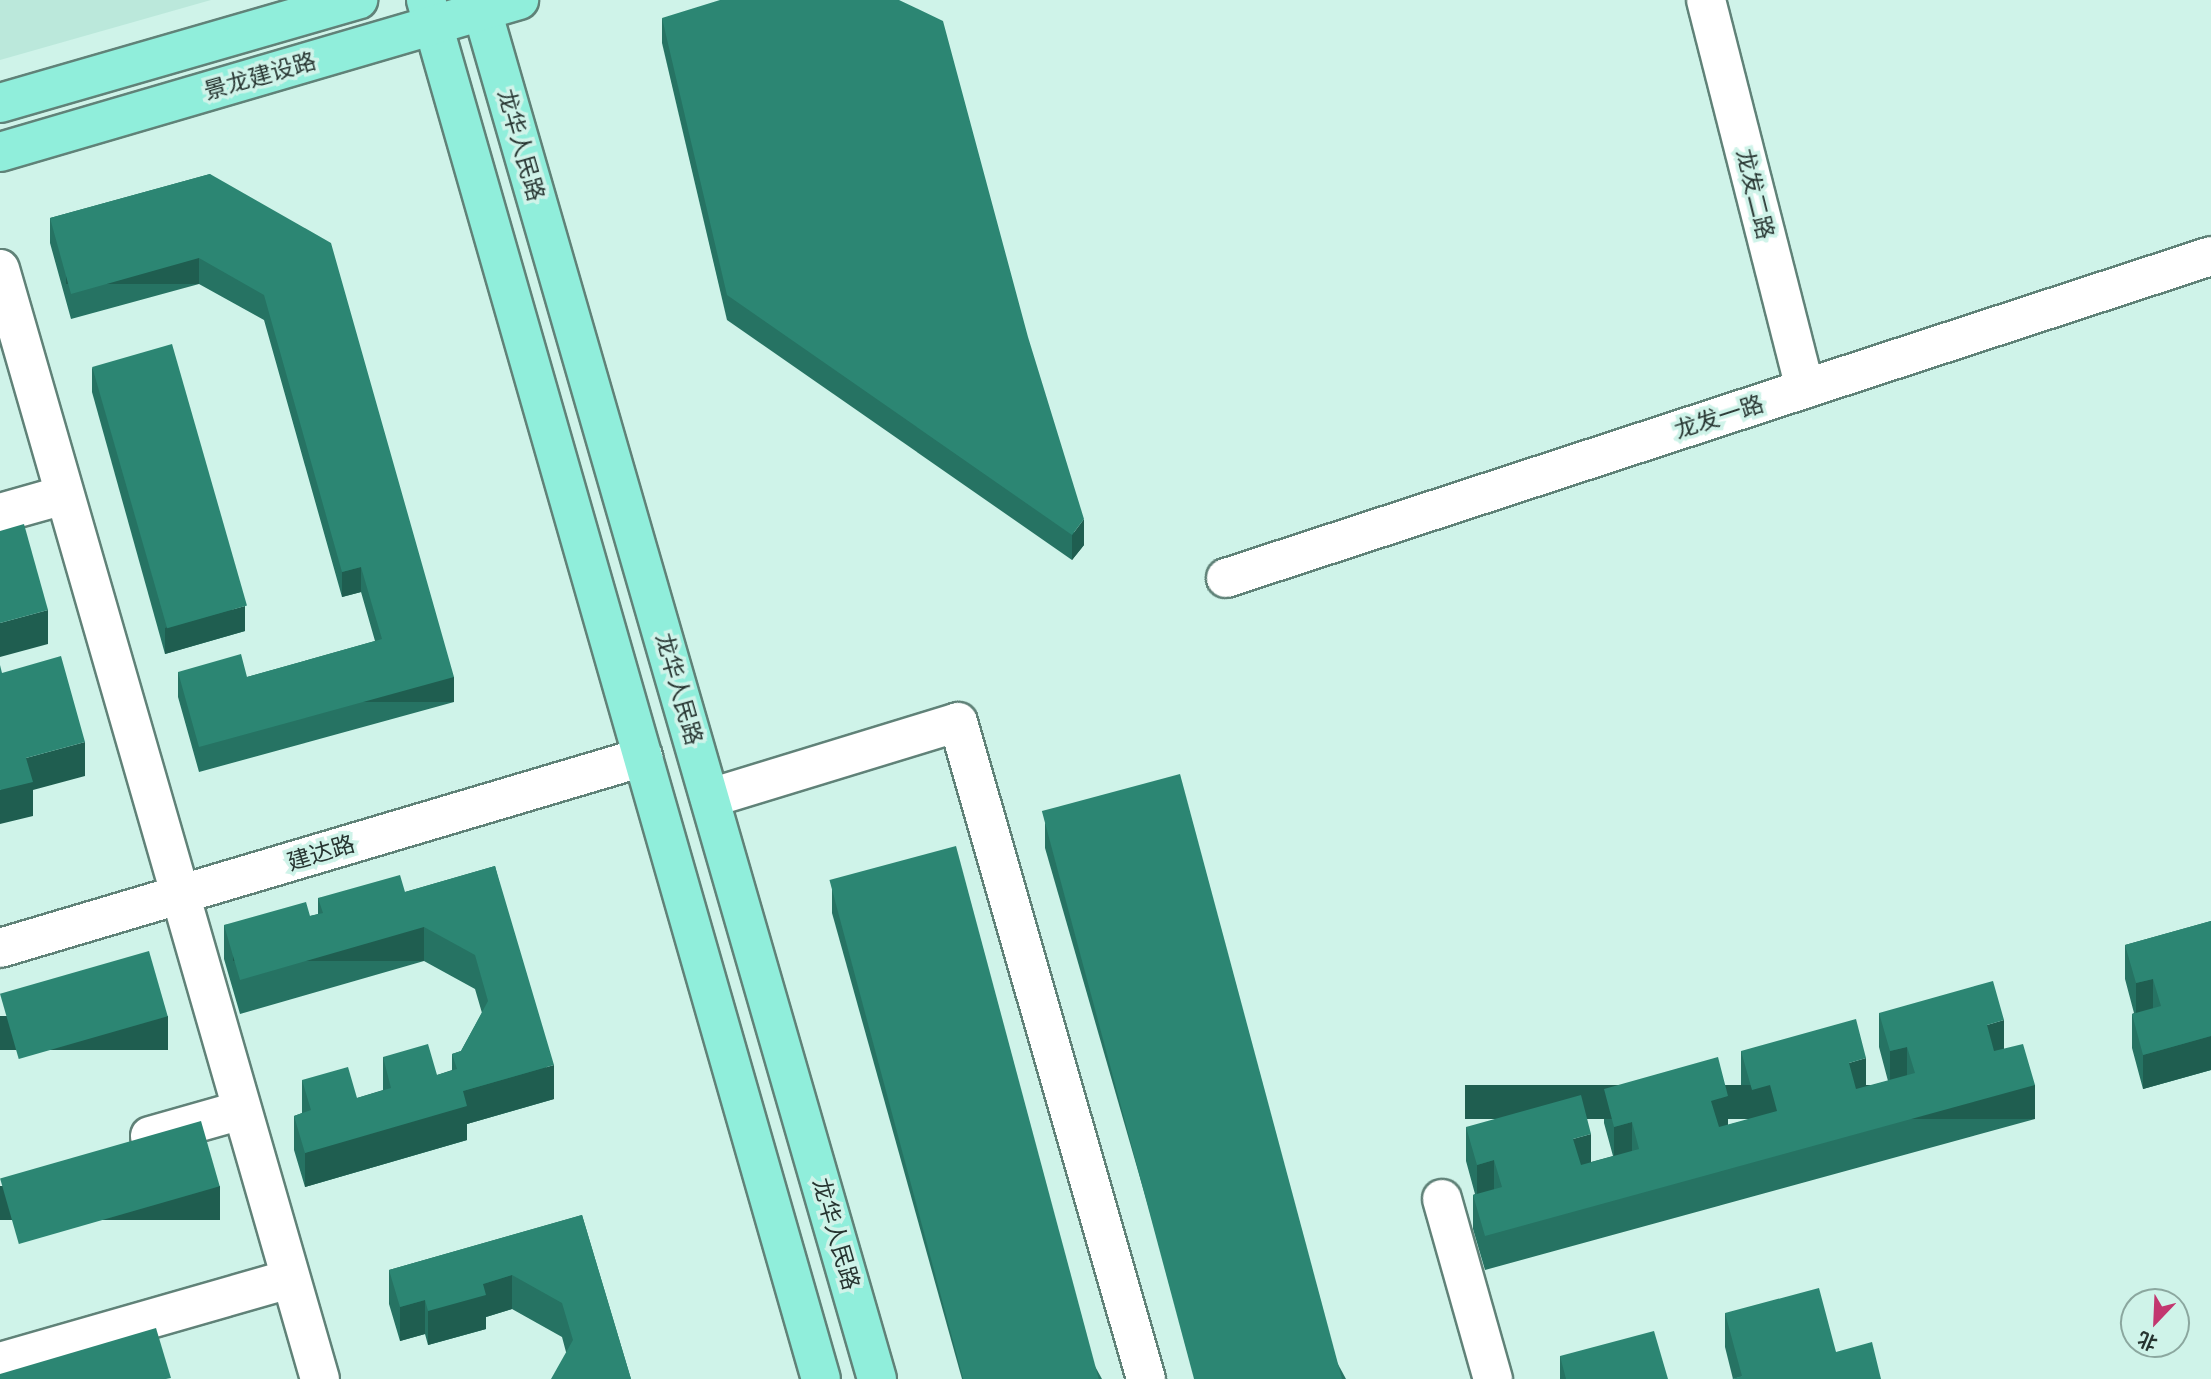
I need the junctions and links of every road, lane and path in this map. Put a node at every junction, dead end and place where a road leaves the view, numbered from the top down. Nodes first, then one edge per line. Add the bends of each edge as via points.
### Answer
1 (358, 0) edge
2 (519, 0) edge
3 (1706, 0) edge
4 (480, 6) edge
5 (430, 13) edge
6 (0, 103) edge
7 (0, 152) edge
8 (2211, 256) edge
9 (0, 269) edge
10 (1805, 389) junction
11 (64, 495) junction
12 (0, 513) edge
13 (1226, 578) dead end
14 (643, 757) junction
15 (710, 798) junction
16 (177, 896) junction
17 (0, 948) edge
18 (240, 1110) junction
19 (120, 1145) edge
20 (1442, 1199) dead end
21 (290, 1279) junction
22 (0, 1362) edge
23 (320, 1379) edge
24 (821, 1379) edge
25 (877, 1379) edge
26 (1146, 1379) edge
27 (1493, 1379) edge

1 - 6 main road, 景龙建设路
2 - 4 main road, 景龙建设路
3 - 10 street, 龙发二路
4 - 5 main road, 景龙建设路
4 - 15 main road, 龙华人民路
5 - 7 main road, 景龙建设路
5 - 14 main road
8 - 10 street, 龙发一路
9 - 11 street
10 - 13 street, 龙发一路
11 - 12 street
11 - 16 street
14 - 16 street, 建达路
14 - 24 main road
15 - 25 main road, 龙华人民路
15 - 26 street via 958,722
16 - 17 street, 建达路
16 - 18 street
18 - 19 street
18 - 21 street
20 - 27 street
21 - 22 street
21 - 23 street

